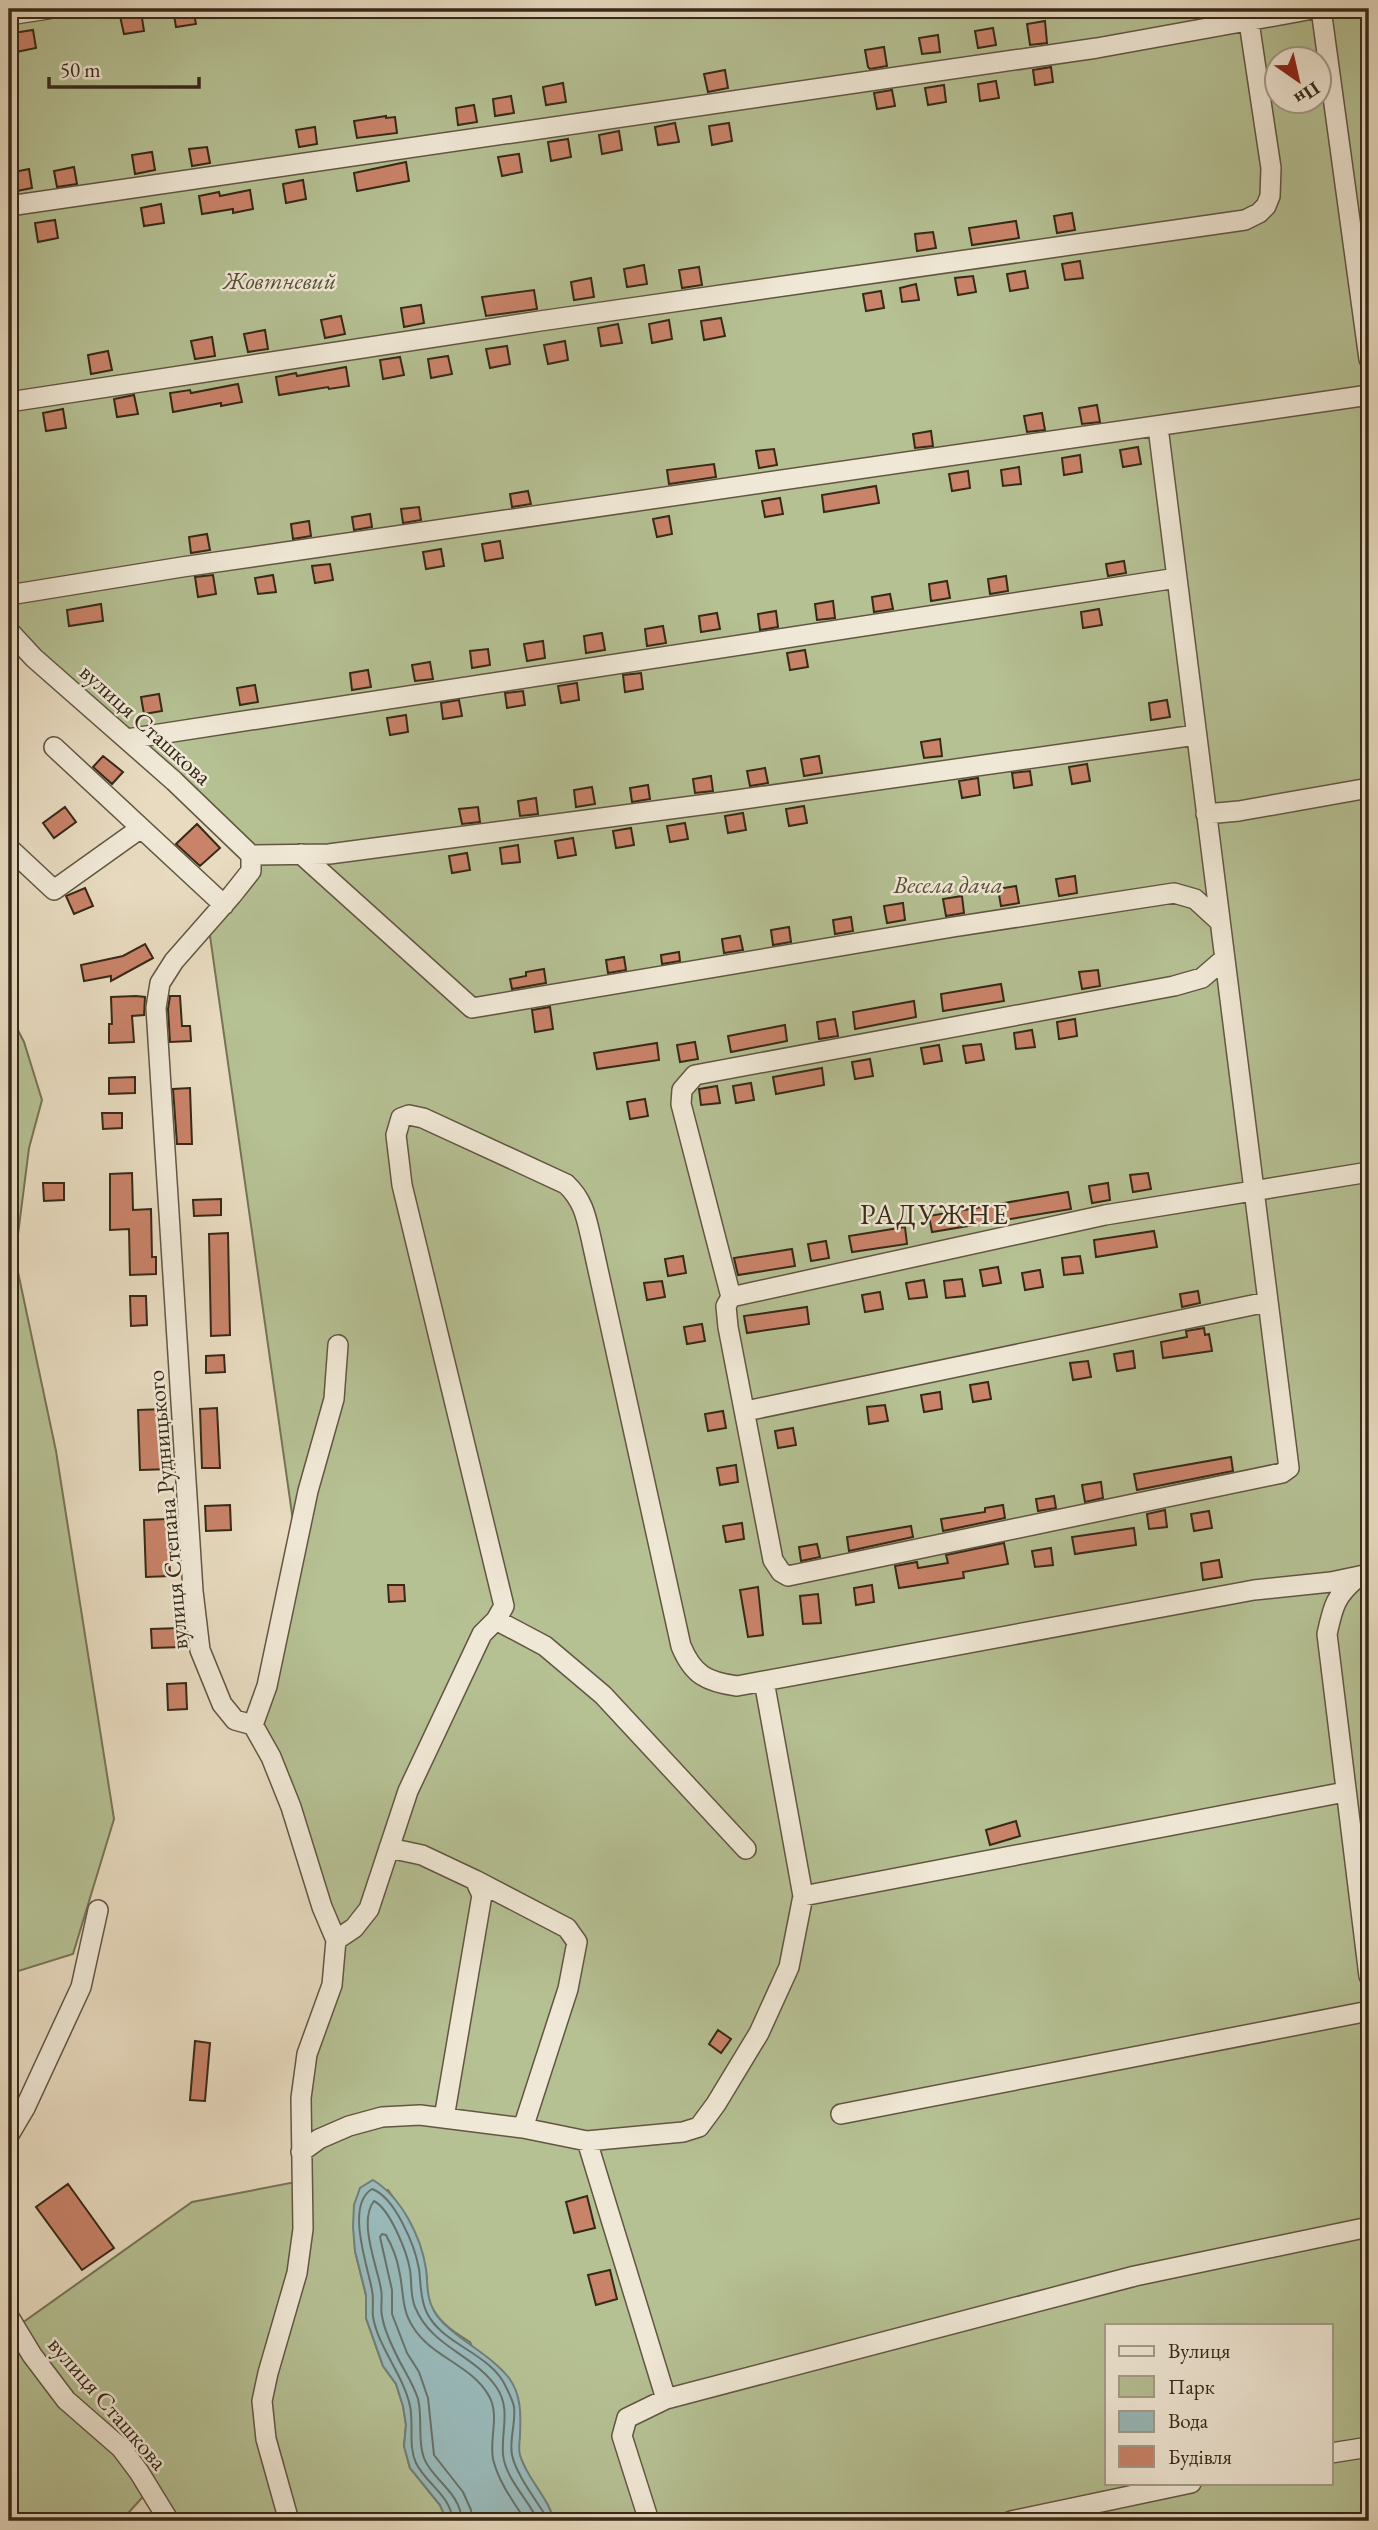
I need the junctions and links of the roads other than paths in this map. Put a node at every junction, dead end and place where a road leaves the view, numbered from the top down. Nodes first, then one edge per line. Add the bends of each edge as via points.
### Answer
1 (48, 9) edge
2 (1313, 9) edge
3 (1321, 9) edge
4 (9, 15) edge
5 (1248, 15) edge
6 (9, 206) edge
7 (1369, 359) edge
8 (1369, 396) edge
9 (9, 402) edge
10 (1158, 426) junction
11 (1177, 578) junction
12 (9, 595) edge
13 (9, 631) edge
14 (1196, 735) junction
15 (127, 738) junction
16 (54, 747) dead end
17 (1369, 788) edge
18 (1206, 814) junction
19 (141, 828) junction
20 (9, 848) edge
21 (301, 854) junction
22 (251, 855) junction
23 (223, 905) junction
24 (1219, 921) junction
25 (1224, 959) junction
26 (1369, 1172) edge
27 (1253, 1191) junction
28 (731, 1297) junction
29 (1267, 1302) junction
30 (338, 1345) dead end
31 (746, 1411) junction
32 (1363, 1576) edge
33 (496, 1620) junction
34 (764, 1681) junction
35 (253, 1725) junction
36 (1346, 1793) junction
37 (389, 1848) junction
38 (746, 1849) dead end
39 (475, 1880) junction
40 (803, 1896) junction
41 (98, 1910) dead end
42 (335, 1940) junction
43 (1369, 1976) edge
44 (1369, 2011) edge
45 (841, 2114) dead end
46 (444, 2118) junction
47 (523, 2128) junction
48 (9, 2135) edge
49 (587, 2141) junction
50 (301, 2152) junction
51 (1369, 2227) edge
52 (9, 2317) edge
53 (666, 2399) junction
54 (1369, 2447) edge
55 (1332, 2453) edge
56 (1186, 2484) edge
57 (169, 2521) edge
58 (289, 2521) edge
59 (649, 2521) edge
60 (1011, 2521) edge

1 - 4 street
2 - 5 street
3 - 7 street
5 - 6 street via 1097,48
5 - 9 street via 1270,196 1259,213 1245,220
8 - 10 street
10 - 11 street
10 - 12 street
11 - 14 street
11 - 15 street
13 - 15 street, вулиця Сташкова
14 - 18 street
14 - 21 street via 683,807
15 - 22 street, вулиця Сташкова
16 - 19 street
17 - 18 street
18 - 24 street
19 - 20 street via 54,890
19 - 23 street
21 - 22 street
21 - 24 street via 472,1008 1174,893 1195,899
22 - 23 street, вулиця Степана Рудницького via 251,871
23 - 35 street, вулиця Степана Рудницького via 174,961 160,983 156,1008 200,1650 222,1704 235,1720
24 - 25 street
25 - 27 street
25 - 28 street via 1202,978 1174,986 695,1074 682,1090 681,1104
26 - 27 street
27 - 28 street via 1105,1215
27 - 29 street
28 - 31 street via 726,1306
29 - 31 street
29 - 31 street via 1289,1468 1282,1473 788,1576 774,1560
30 - 35 street via 334,1399 307,1491 267,1686
32 - 34 street via 1254,1590
32 - 36 street via 1342,1591 1327,1634
33 - 34 street via 504,1606 402,1185 396,1135 401,1118 409,1115 547,1175 578,1195 592,1238 681,1646 689,1665 718,1683 737,1686
33 - 37 street via 482,1634 408,1791
33 - 38 street via 545,1646 603,1695
34 - 40 street
35 - 42 street, вулиця Степана Рудницького via 292,1807
36 - 40 street
36 - 43 street
37 - 39 street via 422,1855
37 - 42 street via 369,1909 354,1928
39 - 46 street via 482,1895 481,1909
39 - 47 street via 567,1928 577,1942 568,1989
40 - 49 street via 789,1967 759,2033 699,2127
41 - 48 street via 81,1987
42 - 50 street, вулиця Степана Рудницького via 332,1986 307,2054
44 - 45 street
46 - 47 street
46 - 50 street via 383,2117 318,2139
47 - 49 street
49 - 53 street
50 - 58 street, вулиця Степана Рудницького via 303,2229 297,2273 262,2401
51 - 53 street via 1135,2276
52 - 57 street, вулиця Сташкова via 66,2400 121,2448
53 - 59 street via 627,2418 622,2436
54 - 55 street
56 - 60 street

